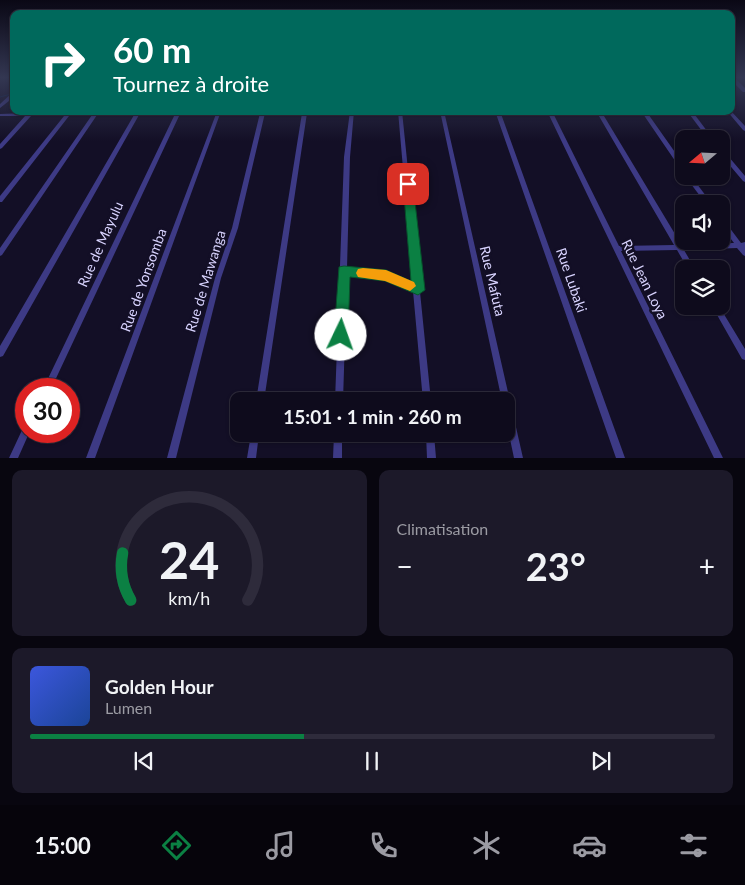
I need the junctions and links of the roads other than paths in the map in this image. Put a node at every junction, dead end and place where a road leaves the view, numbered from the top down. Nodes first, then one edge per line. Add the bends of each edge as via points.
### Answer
1 (9, 98) edge
2 (0, 107) edge
3 (29, 115) edge
4 (67, 115) edge
5 (95, 115) edge
6 (137, 115) edge
7 (177, 115) edge
8 (218, 115) edge
9 (262, 115) edge
10 (304, 115) edge
11 (352, 115) edge
12 (400, 115) edge
13 (443, 115) edge
14 (498, 115) edge
15 (551, 115) edge
16 (600, 115) edge
17 (646, 115) edge
18 (692, 115) edge
19 (732, 115) edge
20 (704, 130) edge
21 (745, 130) edge
22 (0, 147) edge
23 (675, 157) edge
24 (730, 162) edge
25 (745, 180) edge
26 (0, 200) edge
27 (730, 231) edge
28 (675, 239) edge
29 (742, 245) edge
30 (675, 246) edge
31 (616, 249) junction
32 (0, 253) edge
33 (745, 253) edge
34 (344, 271) junction
35 (418, 292) junction
36 (720, 315) edge
37 (0, 353) edge
38 (745, 356) edge
39 (52, 378) edge
40 (261, 392) edge
41 (339, 392) edge
42 (426, 392) edge
43 (253, 442) edge
44 (338, 442) edge
45 (431, 442) edge
46 (20, 443) edge
47 (13, 458) edge
48 (90, 458) edge
49 (172, 458) edge
50 (251, 458) edge
51 (337, 458) edge
52 (432, 458) edge
53 (519, 458) edge
54 (621, 458) edge
55 (719, 458) edge

1 - 2 street
3 - 22 street
4 - 26 street
5 - 32 street
6 - 37 street
7 - 39 street, Rue de Mayulu
8 - 48 street, Rue de Yonsomba
9 - 49 street, Rue de Mawanga
10 - 40 street
11 - 34 street via 347,157
12 - 35 street
13 - 53 street, Rue Mafuta
14 - 54 street, Rue Lubaki
15 - 31 street, Rue Jean Loya
16 - 28 street
17 - 23 street
18 - 20 street
19 - 21 street
24 - 25 street
27 - 29 street
29 - 33 street
30 - 31 street
31 - 55 street, Rue Jean Loya
34 - 35 street via 386,275
34 - 41 street
35 - 42 street
36 - 38 street
43 - 50 street
44 - 51 street
45 - 52 street
46 - 47 street

